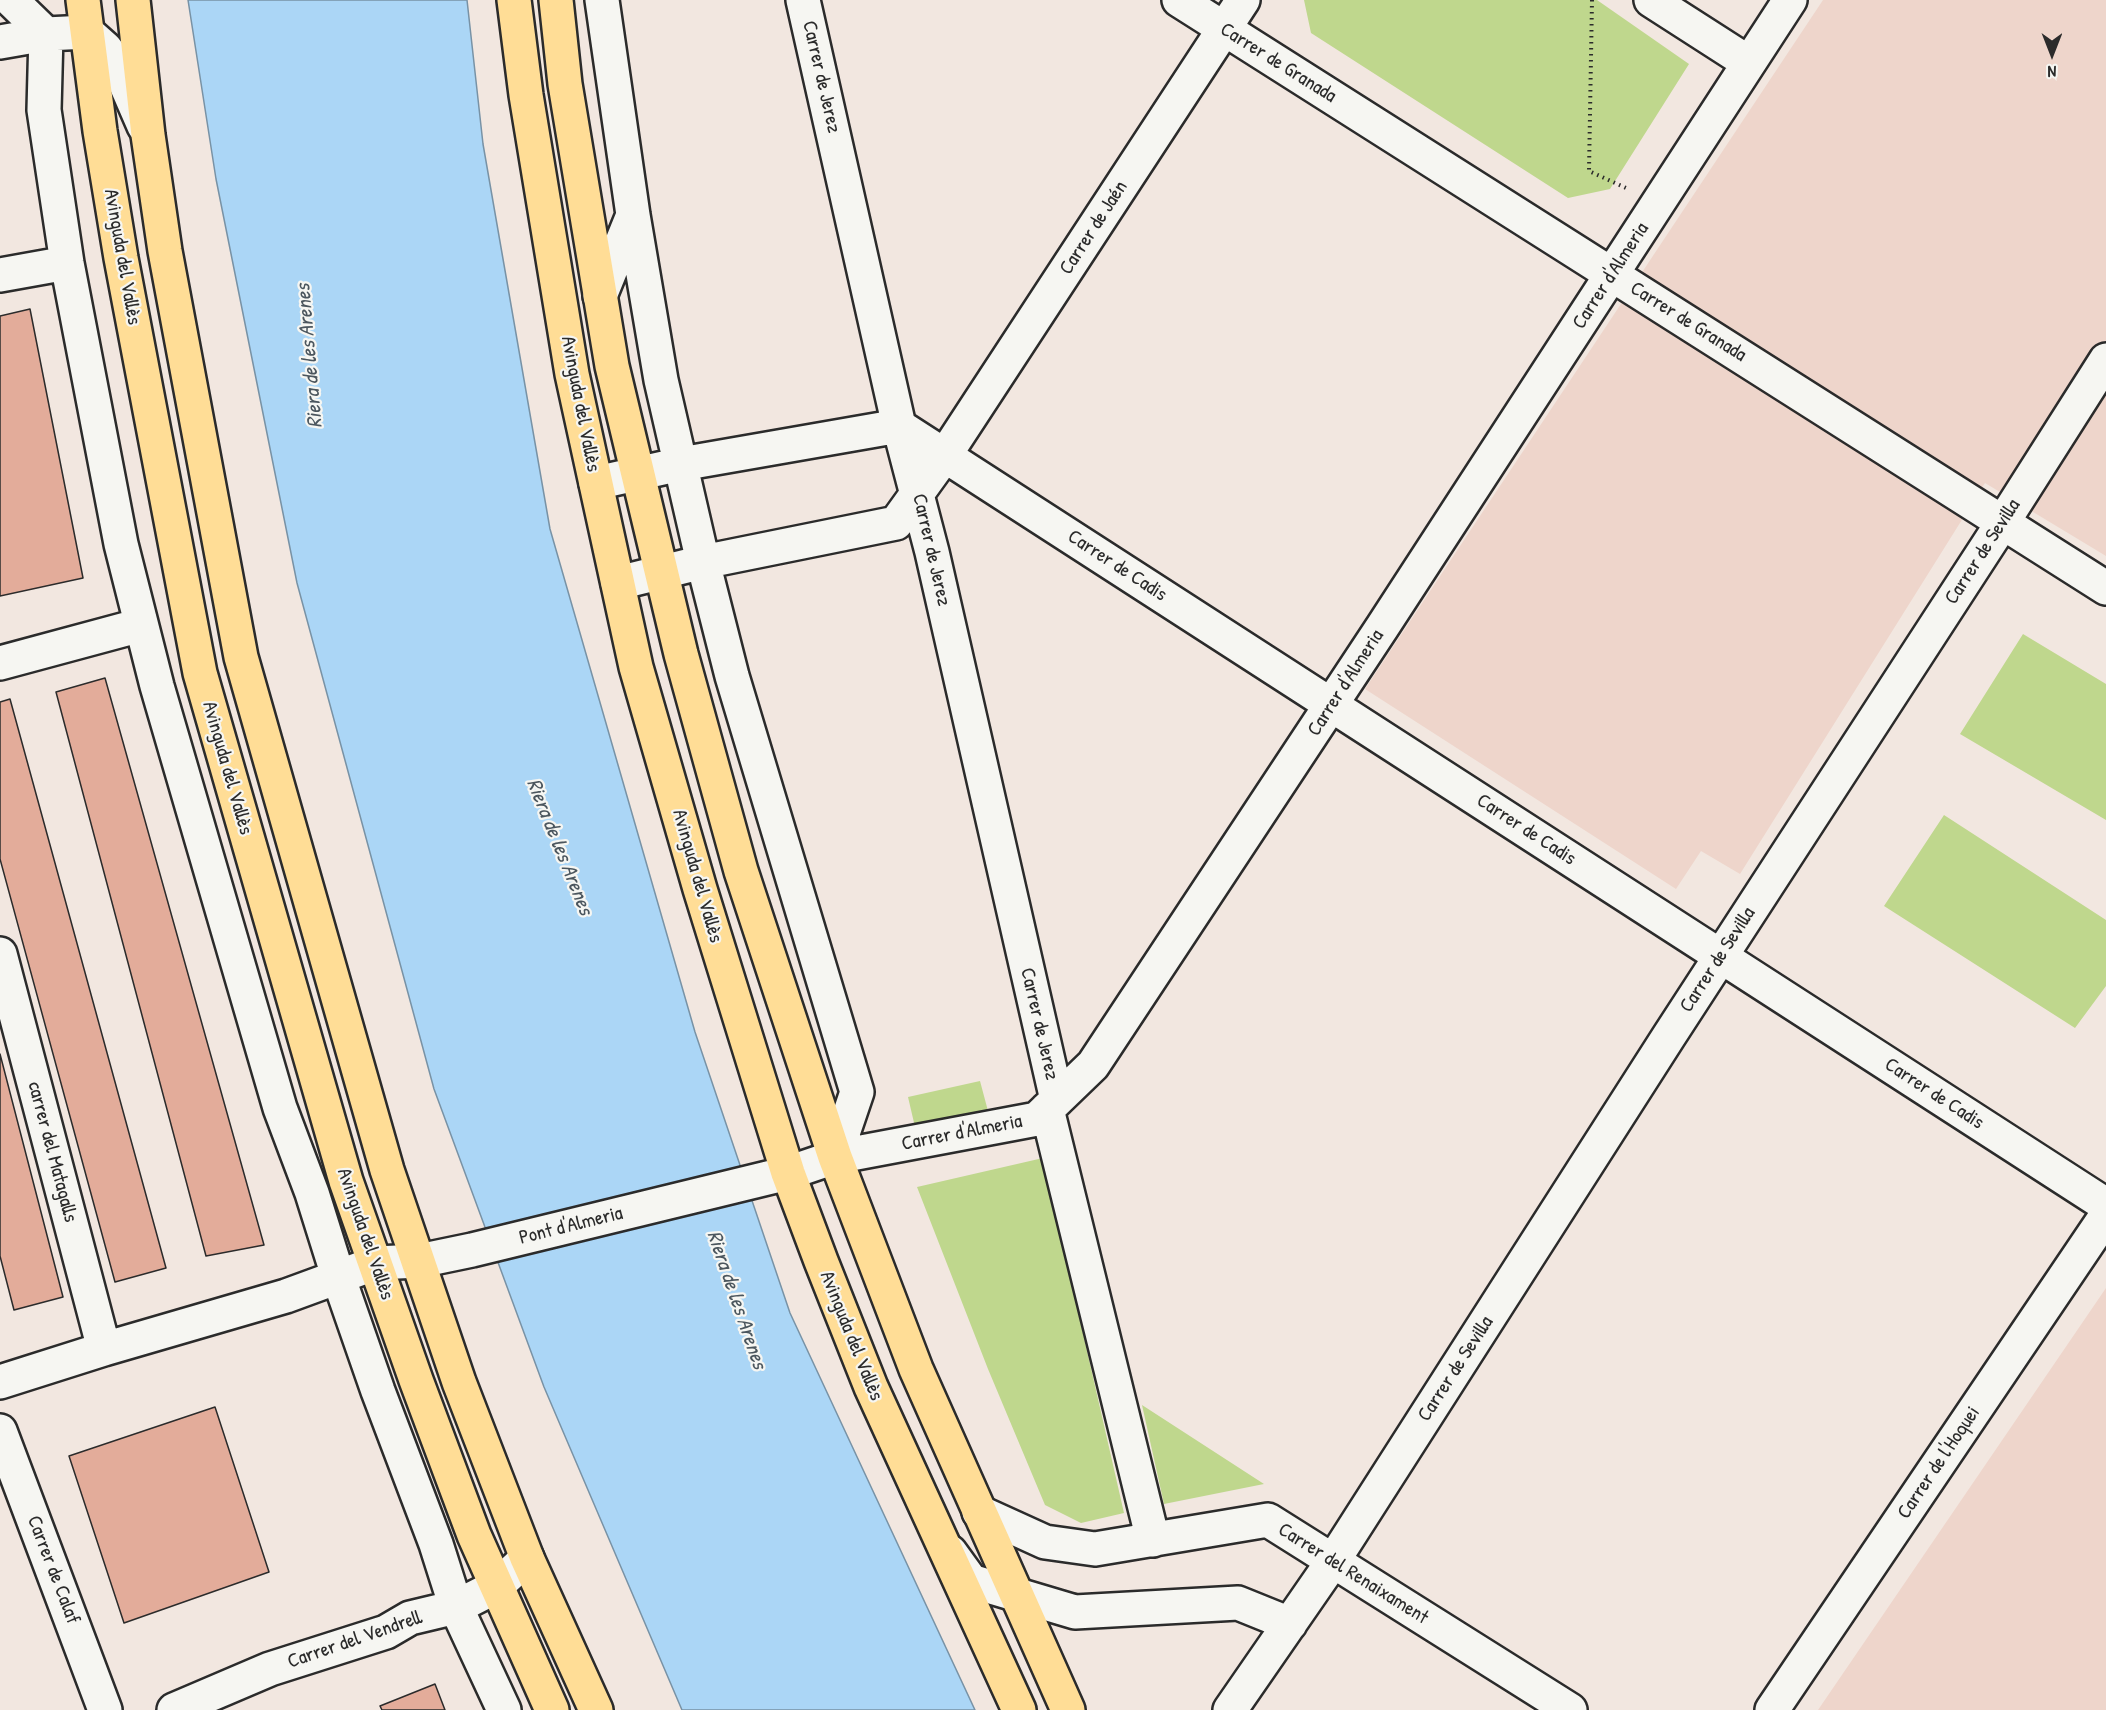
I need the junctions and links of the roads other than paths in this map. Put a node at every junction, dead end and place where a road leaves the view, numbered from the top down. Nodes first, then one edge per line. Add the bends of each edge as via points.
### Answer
1 (11, 0) edge
2 (84, 0) edge
3 (133, 0) edge
4 (514, 0) edge
5 (556, 0) edge
6 (602, 0) edge
7 (803, 0) edge
8 (1179, 0) edge
9 (1243, 0) edge
10 (1651, 0) edge
11 (1790, 0) edge
12 (1224, 29) junction
13 (87, 32) junction
14 (46, 34) junction
15 (0, 42) edge
16 (1749, 63) junction
17 (148, 135) junction
18 (633, 215) junction
19 (68, 263) junction
20 (1612, 274) junction
21 (0, 275) edge
22 (600, 296) junction
23 (2106, 360) edge
24 (899, 426) junction
25 (945, 455) junction
26 (681, 464) junction
27 (638, 474) junction
28 (596, 483) junction
29 (918, 494) junction
30 (2003, 522) junction
31 (703, 562) junction
32 (662, 574) junction
33 (618, 583) junction
34 (2106, 588) edge
35 (141, 625) junction
36 (0, 663) edge
37 (1332, 705) junction
38 (0, 954) edge
39 (1720, 956) junction
40 (1052, 1105) junction
41 (836, 1157) junction
42 (776, 1176) junction
43 (2106, 1205) edge
44 (2106, 1216) edge
45 (418, 1261) junction
46 (375, 1263) junction
47 (338, 1276) junction
48 (104, 1349) junction
49 (0, 1382) edge
50 (0, 1431) edge
51 (979, 1512) junction
52 (940, 1539) junction
53 (1153, 1540) junction
54 (527, 1558) junction
55 (1333, 1562) junction
56 (497, 1586) junction
57 (1016, 1595) junction
58 (456, 1607) junction
59 (1290, 1624) junction
60 (105, 1710) edge
61 (174, 1710) edge
62 (504, 1710) edge
63 (552, 1710) edge
64 (596, 1710) edge
65 (1019, 1710) edge
66 (1068, 1710) edge
67 (1230, 1710) edge
68 (1570, 1710) edge
69 (1772, 1710) edge

1 - 14 street
2 - 13 main road, Avinguda del Vallès
3 - 17 main road, Avinguda del Vallès
4 - 28 main road, Avinguda del Vallès via 570,362
5 - 22 main road, Avinguda del Vallès via 565,84
6 - 18 street
7 - 24 street, Carrer de Jerez
8 - 12 street, Carrer de Granada
9 - 12 street, Carrer de Jaén
10 - 16 street
11 - 16 street, Carrer d'Almeria
12 - 20 street, Carrer de Granada
12 - 25 street, Carrer de Jaén
13 - 14 street
13 - 17 street via 117,64
13 - 46 main road, Avinguda del Vallès via 121,258 200,673 346,1181
14 - 15 street
14 - 19 street, Avinguda del Vallès via 44,110
16 - 20 street, Carrer d'Almeria
17 - 45 main road, Avinguda del Vallès via 165,251 241,657 387,1170
18 - 22 street
18 - 26 street via 661,380
19 - 21 street
19 - 35 street, Avinguda del Vallès via 121,544
20 - 30 street, Carrer de Granada
20 - 37 street, Carrer d'Almeria
22 - 27 main road, Avinguda del Vallès
23 - 30 street, Carrer de Sevilla
24 - 25 street, Carrer de Cadis
24 - 26 street
24 - 29 street, Carrer de Jerez
25 - 29 street
25 - 37 street, Carrer de Cadis
26 - 27 street
26 - 31 street
27 - 28 street
27 - 32 main road, Avinguda del Vallès
28 - 33 main road, Avinguda del Vallès
29 - 31 street via 896,524
29 - 40 street, Carrer de Jerez
30 - 34 street, Carrer de Granada
30 - 39 street, Carrer de Sevilla
31 - 32 street
31 - 41 street via 725,654 856,1092
32 - 33 street
32 - 41 main road, Avinguda del Vallès via 741,871
33 - 42 main road, Avinguda del Vallès via 636,667
35 - 36 street
35 - 47 street, Avinguda del Vallès via 280,1108
37 - 39 street, Carrer de Cadis
37 - 40 street, Carrer d'Almeria via 1093,1065
38 - 48 street, carrer del Matagalls
39 - 43 street, Carrer de Cadis
39 - 55 street, Carrer de Sevilla
40 - 41 street, Carrer d'Almeria via 1037,1119
40 - 53 street, Carrer de Jerez
41 - 42 street, Carrer d'Almeria
41 - 51 main road, Avinguda del Vallès via 916,1369
42 - 45 street, Pont d'Almeria
42 - 52 main road, Avinguda del Vallès
44 - 69 street, Carrer de l'Hoquei
45 - 46 street, Pont d'Almeria
45 - 54 main road, Avinguda del Vallès via 459,1382
46 - 47 street
46 - 56 main road, Avinguda del Vallès via 474,1535
47 - 48 street via 286,1296
47 - 58 street, Avinguda del Vallès
48 - 49 street
50 - 60 street, Carrer de Calaf
51 - 53 street, Carrer del Renaixament via 1045,1542 1095,1549
51 - 57 main road, Avinguda del Vallès
52 - 57 street via 971,1581
52 - 65 main road, Avinguda del Vallès
53 - 55 street, Carrer del Renaixament via 1268,1520
54 - 56 street, Carrer del Vendrell
54 - 64 main road, Avinguda del Vallès
55 - 59 street
55 - 68 street, Carrer del Renaixament
56 - 58 street, Carrer del Vendrell
56 - 63 main road, Avinguda del Vallès
57 - 59 street via 1075,1612 1238,1604
57 - 66 main road, Avinguda del Vallès
58 - 61 street, Carrer del Vendrell via 410,1618 386,1632 270,1669
58 - 62 street, Avinguda del Vallès
59 - 67 street

